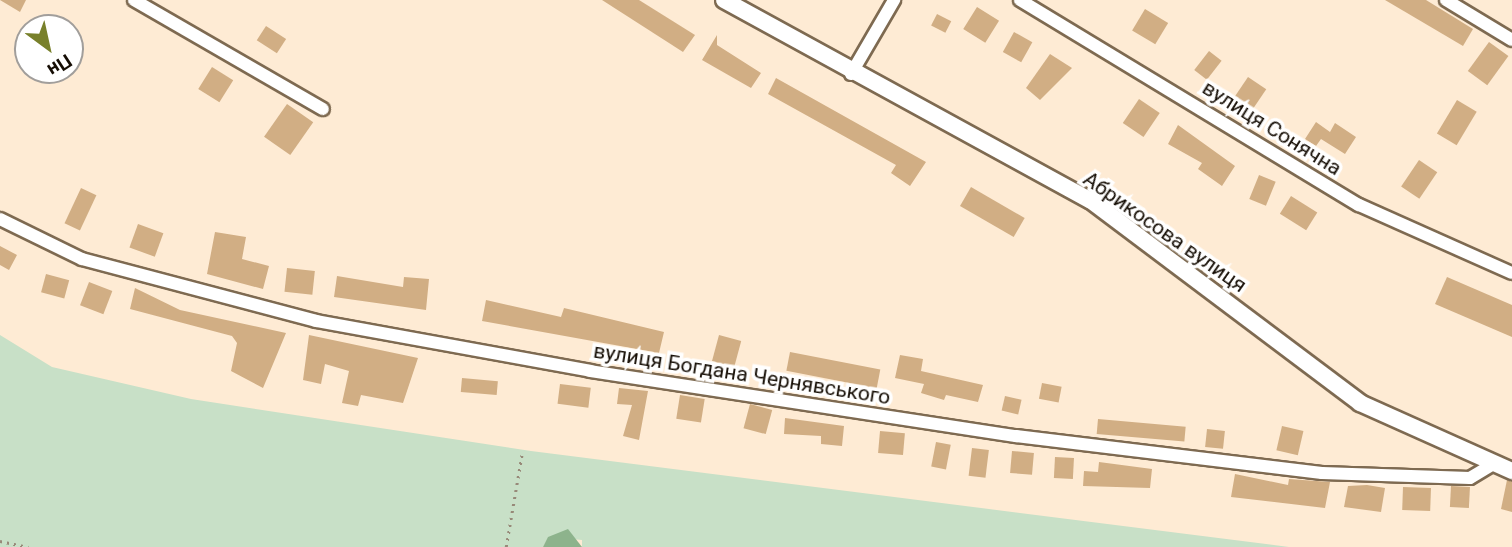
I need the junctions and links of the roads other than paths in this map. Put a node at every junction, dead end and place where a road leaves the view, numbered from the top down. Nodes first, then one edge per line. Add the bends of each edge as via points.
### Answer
1 (134, 0) edge
2 (723, 0) edge
3 (894, 0) edge
4 (1020, 0) edge
5 (1446, 0) edge
6 (1512, 40) edge
7 (851, 74) junction
8 (323, 110) dead end
9 (0, 219) edge
10 (1512, 273) edge
11 (1502, 467) edge

1 - 8 street
2 - 7 street, Абрикосова вулиця
3 - 7 street
4 - 10 street, вулиця Сонячна via 1359,205
5 - 6 street
7 - 11 street, Абрикосова вулиця via 1090,200 1360,403
9 - 11 street, вулиця Богдана Чернявського via 82,259 316,321 590,371 1016,436 1322,473 1470,478

